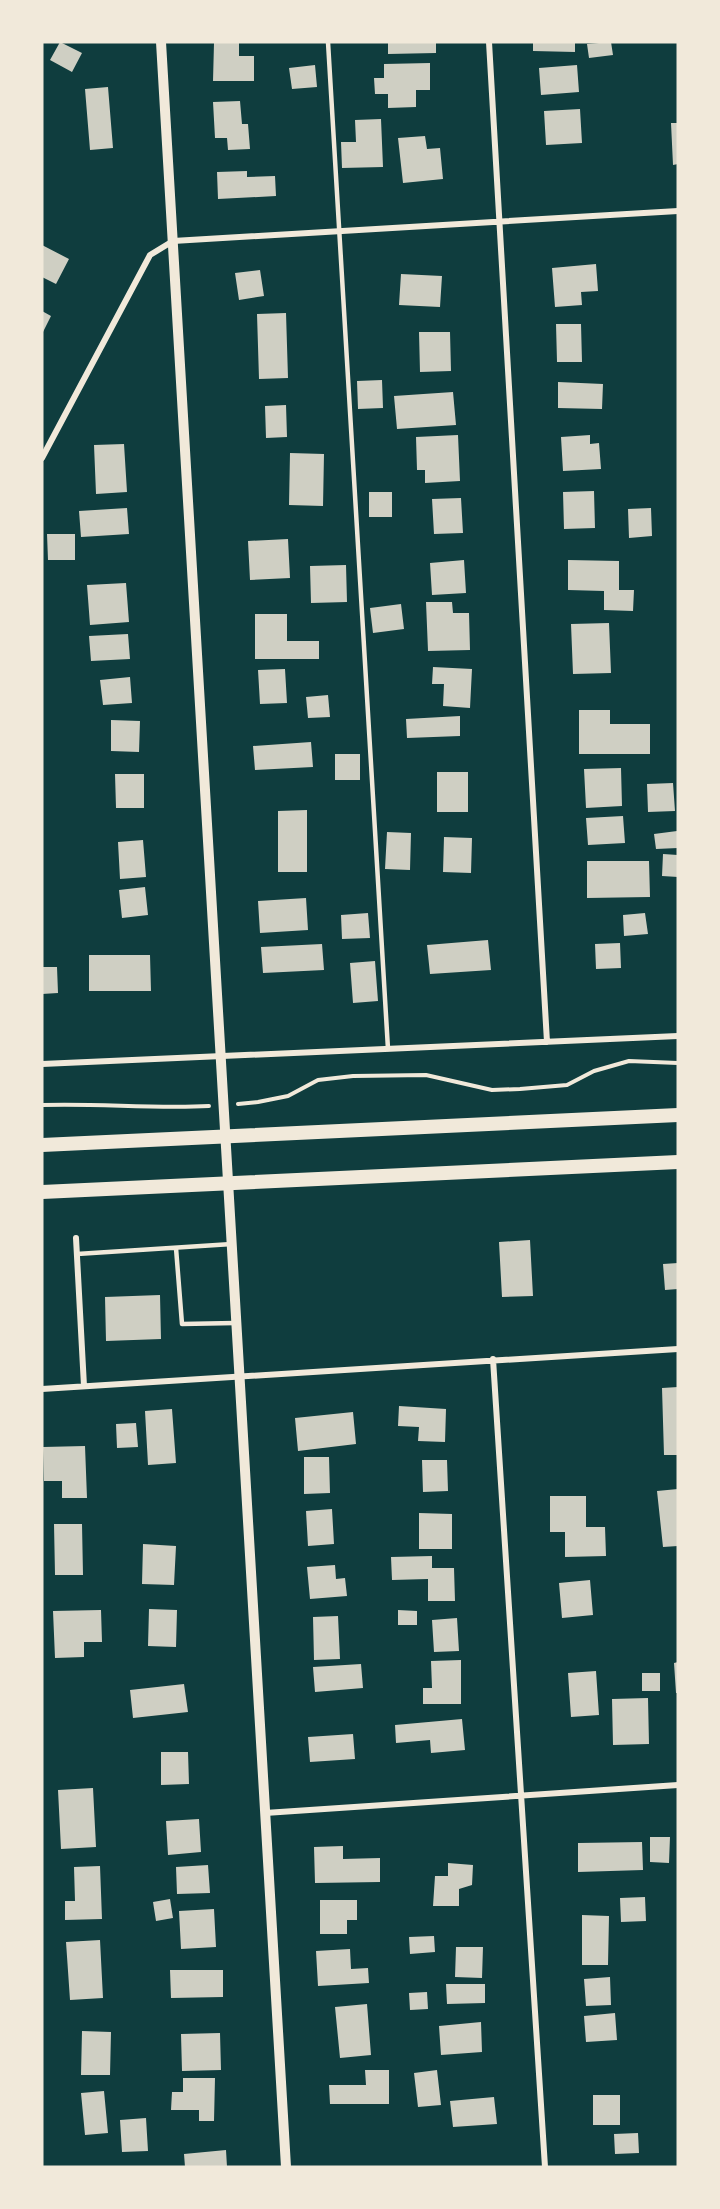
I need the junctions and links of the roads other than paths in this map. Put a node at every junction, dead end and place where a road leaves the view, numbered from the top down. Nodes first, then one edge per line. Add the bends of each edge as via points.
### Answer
1 (161, 42) edge
2 (328, 42) edge
3 (489, 42) edge
4 (678, 211) edge
5 (499, 221) junction
6 (338, 231) junction
7 (173, 241) junction
8 (42, 458) edge
9 (678, 1036) edge
10 (547, 1042) junction
11 (388, 1049) junction
12 (221, 1056) junction
13 (42, 1064) edge
14 (678, 1115) edge
15 (225, 1136) junction
16 (42, 1144) edge
17 (678, 1161) edge
18 (228, 1184) junction
19 (42, 1192) edge
20 (76, 1238) dead end
21 (232, 1244) junction
22 (176, 1248) junction
23 (77, 1254) junction
24 (237, 1323) junction
25 (678, 1349) edge
26 (493, 1359) junction
27 (240, 1377) junction
28 (84, 1386) junction
29 (42, 1389) edge
30 (678, 1785) edge
31 (521, 1797) junction
32 (265, 1813) junction
33 (286, 2167) edge
34 (545, 2167) edge

1 - 7 street
2 - 6 lane
3 - 5 street
4 - 5 street
5 - 6 street
5 - 10 street
6 - 7 street
6 - 11 lane
7 - 8 street via 150,255
7 - 12 street
9 - 10 street
10 - 11 street
11 - 12 street
12 - 13 street
12 - 15 street
14 - 15 highway
15 - 16 highway
15 - 18 street
17 - 18 highway
18 - 19 highway
18 - 21 street
20 - 23 street
21 - 22 lane
21 - 24 street
22 - 23 lane
22 - 24 lane via 182,1324
23 - 28 street
24 - 27 street
25 - 26 street
26 - 27 street
26 - 31 street
27 - 28 street
27 - 32 street
28 - 29 street
30 - 31 street
31 - 32 street
31 - 34 street
32 - 33 street

